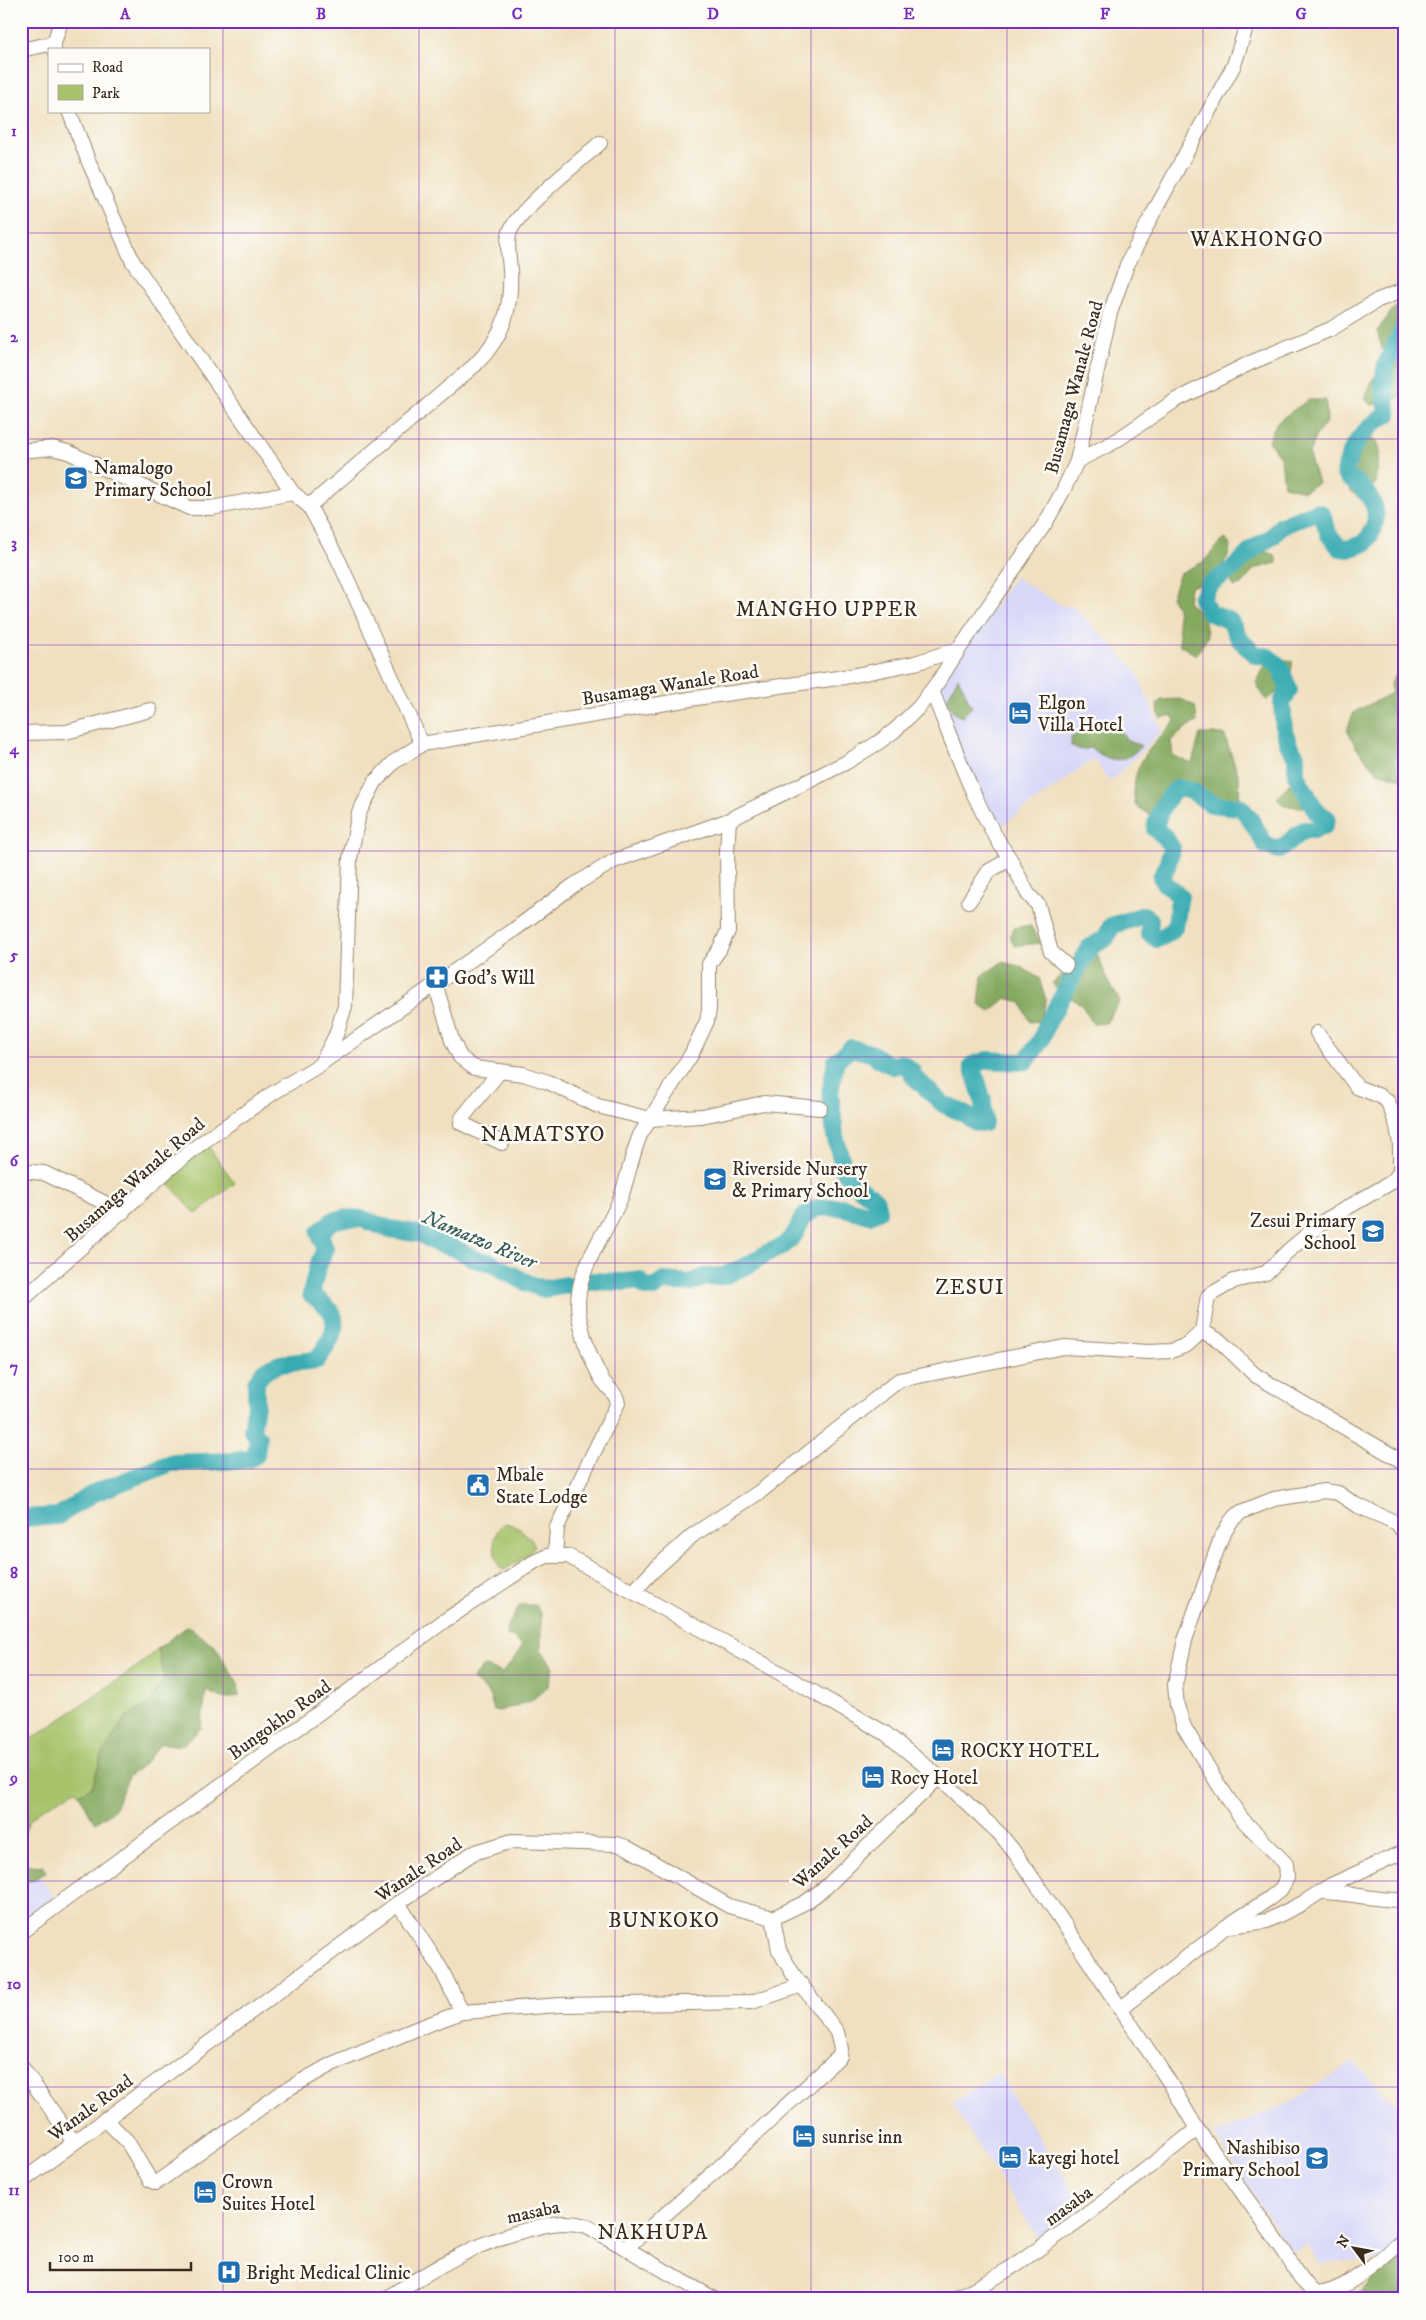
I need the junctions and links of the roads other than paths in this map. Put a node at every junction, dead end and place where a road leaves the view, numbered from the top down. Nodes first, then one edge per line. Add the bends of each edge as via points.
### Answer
1 (61, 21) edge
2 (1248, 21) edge
3 (54, 46) edge
4 (21, 50) edge
5 (69, 112) edge
6 (600, 143) dead end
7 (1405, 290) edge
8 (21, 450) edge
9 (1077, 461) junction
10 (293, 493) junction
11 (309, 506) junction
12 (959, 649) junction
13 (932, 690) junction
14 (150, 710) dead end
15 (21, 733) edge
16 (422, 744) junction
17 (729, 820) junction
18 (1010, 859) junction
19 (969, 900) dead end
20 (1066, 966) dead end
21 (435, 983) junction
22 (1317, 1033) dead end
23 (320, 1064) junction
24 (500, 1071) junction
25 (820, 1108) dead end
26 (650, 1119) junction
27 (502, 1143) dead end
28 (21, 1171) edge
29 (123, 1212) junction
30 (21, 1301) edge
31 (1202, 1331) junction
32 (1405, 1463) edge
33 (1405, 1534) edge
34 (561, 1556) junction
35 (634, 1591) junction
36 (939, 1776) junction
37 (1405, 1851) edge
38 (1319, 1892) junction
39 (1405, 1900) edge
40 (398, 1903) junction
41 (773, 1918) junction
42 (1227, 1926) junction
43 (21, 1932) edge
44 (802, 1985) junction
45 (1120, 2009) junction
46 (462, 2012) junction
47 (21, 2066) edge
48 (105, 2119) junction
49 (1197, 2129) junction
50 (74, 2141) junction
51 (21, 2182) edge
52 (1405, 2239) edge
53 (626, 2248) junction
54 (1315, 2296) edge
55 (385, 2299) edge
56 (714, 2299) edge
57 (952, 2299) edge

1 - 3 street
2 - 9 street, Busamaga Wanale Road via 1234,65 1127,265 1110,313
3 - 4 street
5 - 10 street via 133,262
6 - 11 street via 524,212 510,231 507,313 491,349
7 - 9 street via 1378,300 1331,329 1250,363 1176,400 1114,442
8 - 10 street via 52,448 68,452 189,508 211,508
9 - 12 street, Busamaga Wanale Road via 1046,522
10 - 11 street
11 - 16 street via 339,561
12 - 13 street
12 - 16 street, Busamaga Wanale Road via 915,663 846,677 696,698
13 - 17 street via 908,718 879,742 845,763
13 - 18 street via 987,820
14 - 15 street via 66,732
16 - 23 street, Busamaga Wanale Road via 394,762 375,782 359,813 350,858 345,1006 336,1035
17 - 21 street via 614,861 574,885
17 - 26 street via 726,852 728,931 709,964 707,1021 691,1056
18 - 19 street via 990,871
18 - 20 street via 1028,894 1038,905 1051,952
21 - 23 street
21 - 24 street via 460,1057 474,1068
22 - 31 street via 1357,1087 1388,1102 1397,1126 1400,1172 1392,1182 1324,1221 1266,1273 1234,1281 1208,1296
23 - 29 street, Busamaga Wanale Road via 168,1168
24 - 26 street via 523,1074 598,1106
24 - 27 street via 461,1123
25 - 26 street via 764,1103 702,1116
26 - 34 street via 634,1150 611,1220 582,1274 579,1316 582,1330 601,1377 616,1395 618,1404 557,1527
28 - 29 street via 44,1173
29 - 30 street, Busamaga Wanale Road
31 - 32 street via 1220,1341 1255,1375
31 - 35 street via 1187,1345 1171,1351 1064,1347 899,1380 791,1467 694,1535
33 - 42 street via 1397,1523 1388,1518 1356,1505 1338,1493 1324,1490 1274,1499 1241,1512 1221,1538 1185,1640 1175,1685 1177,1706 1184,1727 1218,1784 1242,1819 1286,1864 1287,1878 1281,1889
34 - 35 street
34 - 43 street, Bungokho Road via 547,1556 534,1562 444,1621
35 - 36 street via 885,1733
36 - 41 street, Wanale Road via 826,1887 806,1902
36 - 45 street via 1008,1843
37 - 38 street
38 - 39 street
38 - 42 street via 1267,1920
40 - 41 street, Wanale Road via 473,1853 512,1841 602,1843 626,1847 737,1910
40 - 46 street via 441,1969
40 - 48 street, Wanale Road
41 - 44 street via 779,1950
42 - 45 street
44 - 46 street via 752,2002 560,2005
44 - 53 street via 837,2032 840,2056
45 - 49 street
46 - 48 street via 339,2061 284,2091 156,2183 150,2180 127,2140
47 - 50 street
48 - 50 street, Wanale Road
49 - 54 street
49 - 57 street, masaba via 1030,2255
50 - 51 street, Wanale Road
52 - 54 street via 1333,2291
53 - 55 street, masaba via 587,2226 557,2222 481,2244 447,2260
53 - 56 street, masaba

